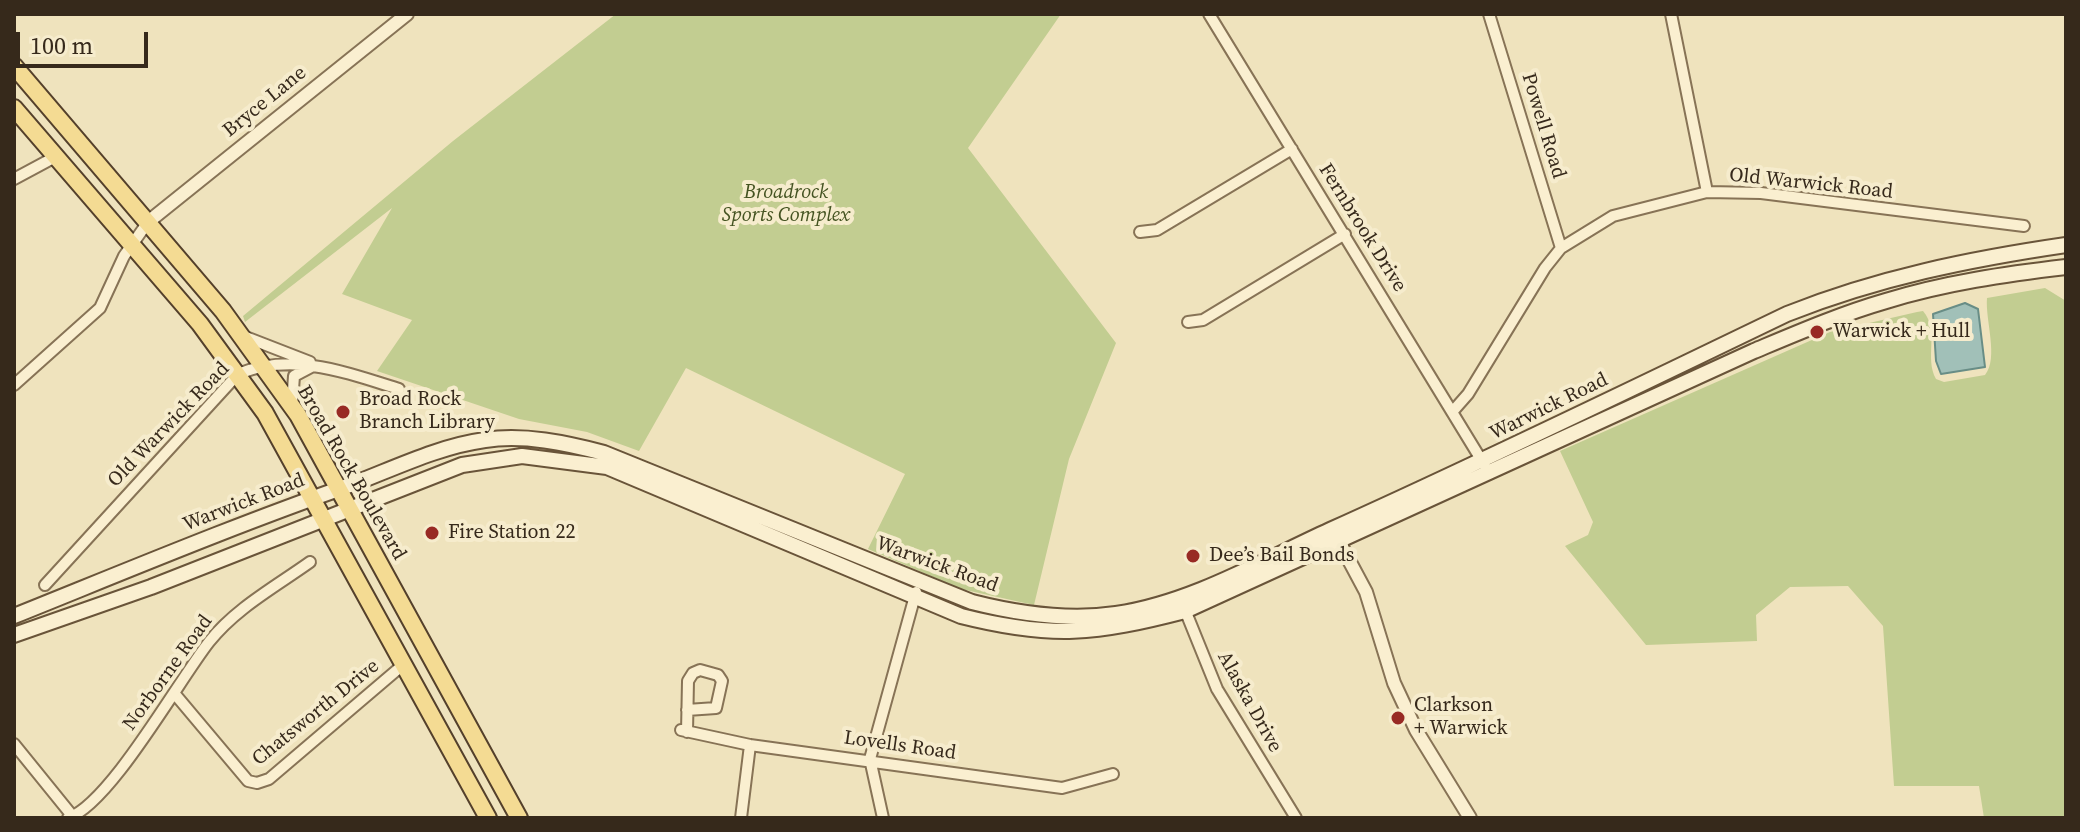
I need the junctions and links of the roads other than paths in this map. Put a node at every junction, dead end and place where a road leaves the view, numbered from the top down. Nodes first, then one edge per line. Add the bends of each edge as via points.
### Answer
1 (407, 14) edge
2 (1209, 14) edge
3 (1489, 14) edge
4 (1671, 14) edge
5 (14, 66) edge
6 (14, 108) edge
7 (1292, 149) junction
8 (55, 157) junction
9 (14, 179) edge
10 (1707, 192) junction
11 (148, 222) junction
12 (2024, 226) dead end
13 (1140, 232) dead end
14 (1345, 234) junction
15 (131, 245) junction
16 (2066, 245) edge
17 (1561, 248) junction
18 (2066, 267) edge
19 (1188, 322) dead end
20 (242, 336) junction
21 (263, 364) junction
22 (315, 365) junction
23 (238, 374) junction
24 (14, 385) edge
25 (399, 389) dead end
26 (292, 406) junction
27 (1453, 411) junction
28 (1485, 467) junction
29 (339, 488) junction
30 (314, 497) junction
31 (351, 509) junction
32 (326, 520) junction
33 (1336, 535) junction
34 (310, 562) dead end
35 (920, 581) junction
36 (45, 585) dead end
37 (914, 596) junction
38 (1182, 605) junction
39 (14, 616) edge
40 (14, 635) edge
41 (404, 664) junction
42 (174, 693) junction
43 (687, 710) junction
44 (14, 744) edge
45 (750, 745) junction
46 (870, 759) junction
47 (1113, 774) dead end
48 (72, 818) edge
49 (488, 818) edge
50 (519, 818) edge
51 (741, 818) edge
52 (883, 818) edge
53 (1296, 818) edge
54 (1470, 818) edge

1 - 11 street, Bryce Lane
2 - 7 street, Fernbrook Drive
3 - 17 street, Powell Road
4 - 10 street
5 - 11 main road, Broad Rock Boulevard
6 - 8 main road
7 - 13 street via 1157,230
7 - 14 street, Fernbrook Drive
8 - 9 street
8 - 15 main road
10 - 12 street, Old Warwick Road via 1761,193
10 - 17 street, Old Warwick Road via 1613,216
11 - 15 street
11 - 20 main road, Broad Rock Boulevard
14 - 19 street via 1203,320
14 - 27 street, Fernbrook Drive
15 - 23 main road
15 - 24 street via 100,308
16 - 28 main road, Warwick Road via 1905,274 1838,294 1787,314
17 - 27 street, Old Warwick Road
18 - 28 main road, Warwick Road via 1956,284 1865,308
20 - 21 main road, Broad Rock Boulevard
20 - 22 street
21 - 22 street, Old Warwick Road
21 - 23 street, Old Warwick Road
21 - 26 main road, Broad Rock Boulevard
22 - 25 street, Old Warwick Road
22 - 26 street via 294,376
23 - 30 main road
23 - 36 street, Old Warwick Road
26 - 29 main road, Broad Rock Boulevard
27 - 28 street, Fernbrook Drive
28 - 33 main road, Warwick Road
29 - 30 main road, Warwick Road
29 - 31 main road, Broad Rock Boulevard
29 - 35 main road, Warwick Road via 487,439 573,444
30 - 32 main road
30 - 39 main road, Warwick Road
31 - 32 main road, Warwick Road
31 - 37 main road, Warwick Road via 462,465 522,456 588,463 703,505
31 - 50 main road, Broad Rock Boulevard
32 - 40 main road, Warwick Road
32 - 41 main road
33 - 38 main road, Warwick Road
33 - 54 street via 1366,592 1394,683 1416,730
34 - 42 street, Norborne Road via 234,615
35 - 37 street
35 - 38 main road, Warwick Road via 1013,612 1118,614
37 - 38 main road, Warwick Road via 1005,627 1074,633 1116,629
37 - 46 street
38 - 53 street, Alaska Drive via 1217,689
41 - 42 street, Chatsworth Drive via 269,779 257,783 248,781
41 - 49 main road
42 - 48 street, Norborne Road via 121,770
43 - 43 street via 693,673 718,675 722,681 716,708
43 - 45 street, Lovells Road via 684,731
44 - 48 street
45 - 46 street, Lovells Road
45 - 51 street
46 - 47 street, Lovells Road via 1062,788
46 - 52 street

